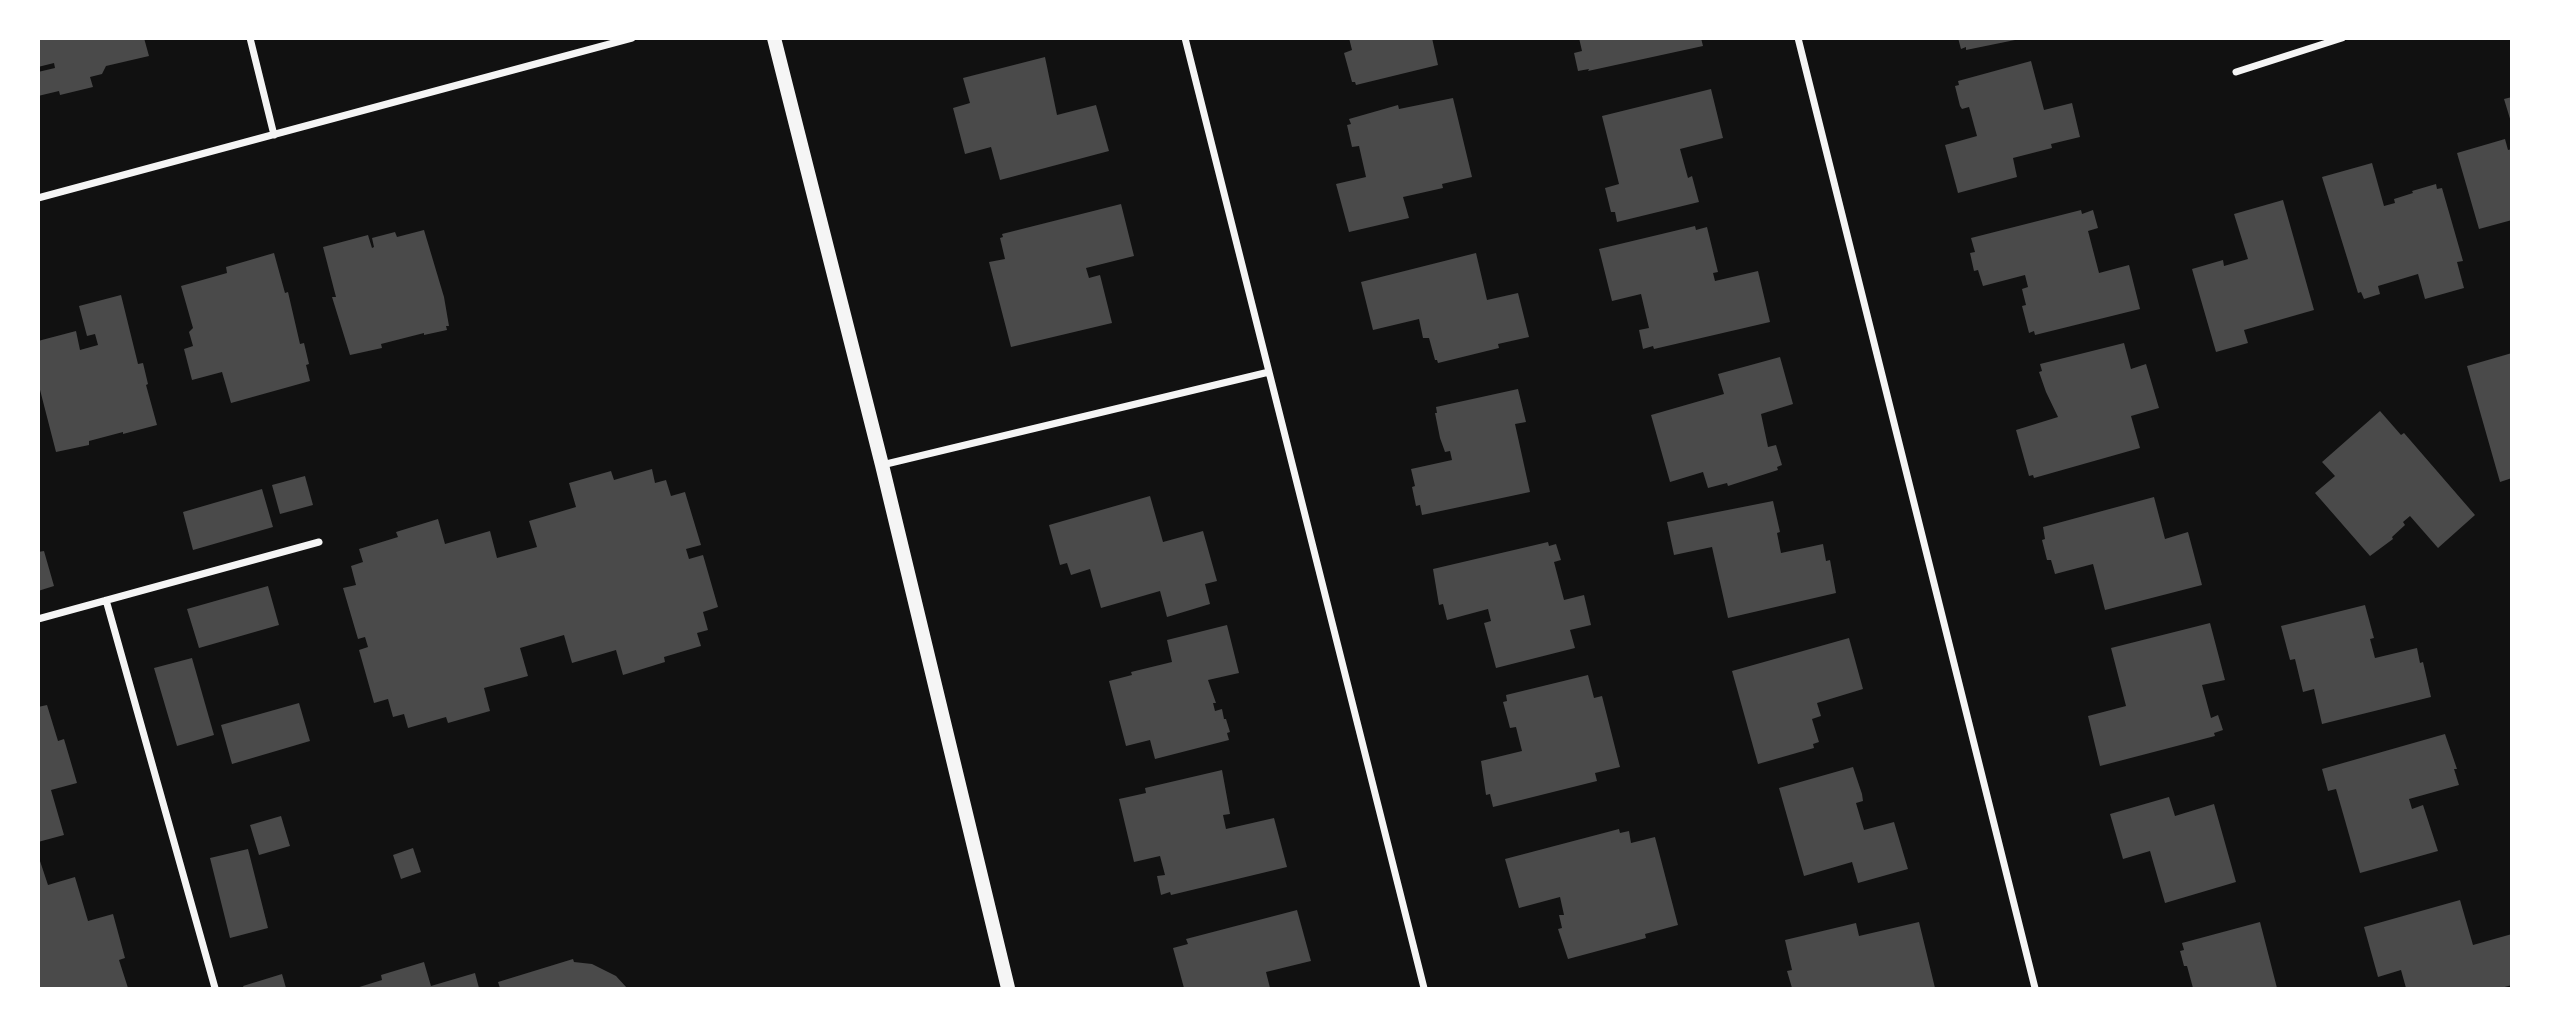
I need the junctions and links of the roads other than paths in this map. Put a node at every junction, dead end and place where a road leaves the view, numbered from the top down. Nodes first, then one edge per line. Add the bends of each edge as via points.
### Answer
1 (250, 38) edge
2 (632, 38) edge
3 (774, 38) edge
4 (1185, 38) edge
5 (1798, 38) edge
6 (2342, 38) edge
7 (2236, 72) dead end
8 (274, 135) junction
9 (38, 198) edge
10 (1269, 372) junction
11 (882, 465) junction
12 (318, 542) dead end
13 (106, 600) junction
14 (38, 619) edge
15 (215, 989) edge
16 (1008, 989) edge
17 (1424, 989) edge
18 (2035, 989) edge

1 - 8 street
2 - 8 street
3 - 11 main road
4 - 10 street
5 - 18 street
6 - 7 street
8 - 9 street
10 - 11 street
10 - 17 street
11 - 16 main road
12 - 13 street
13 - 14 street
13 - 15 street

